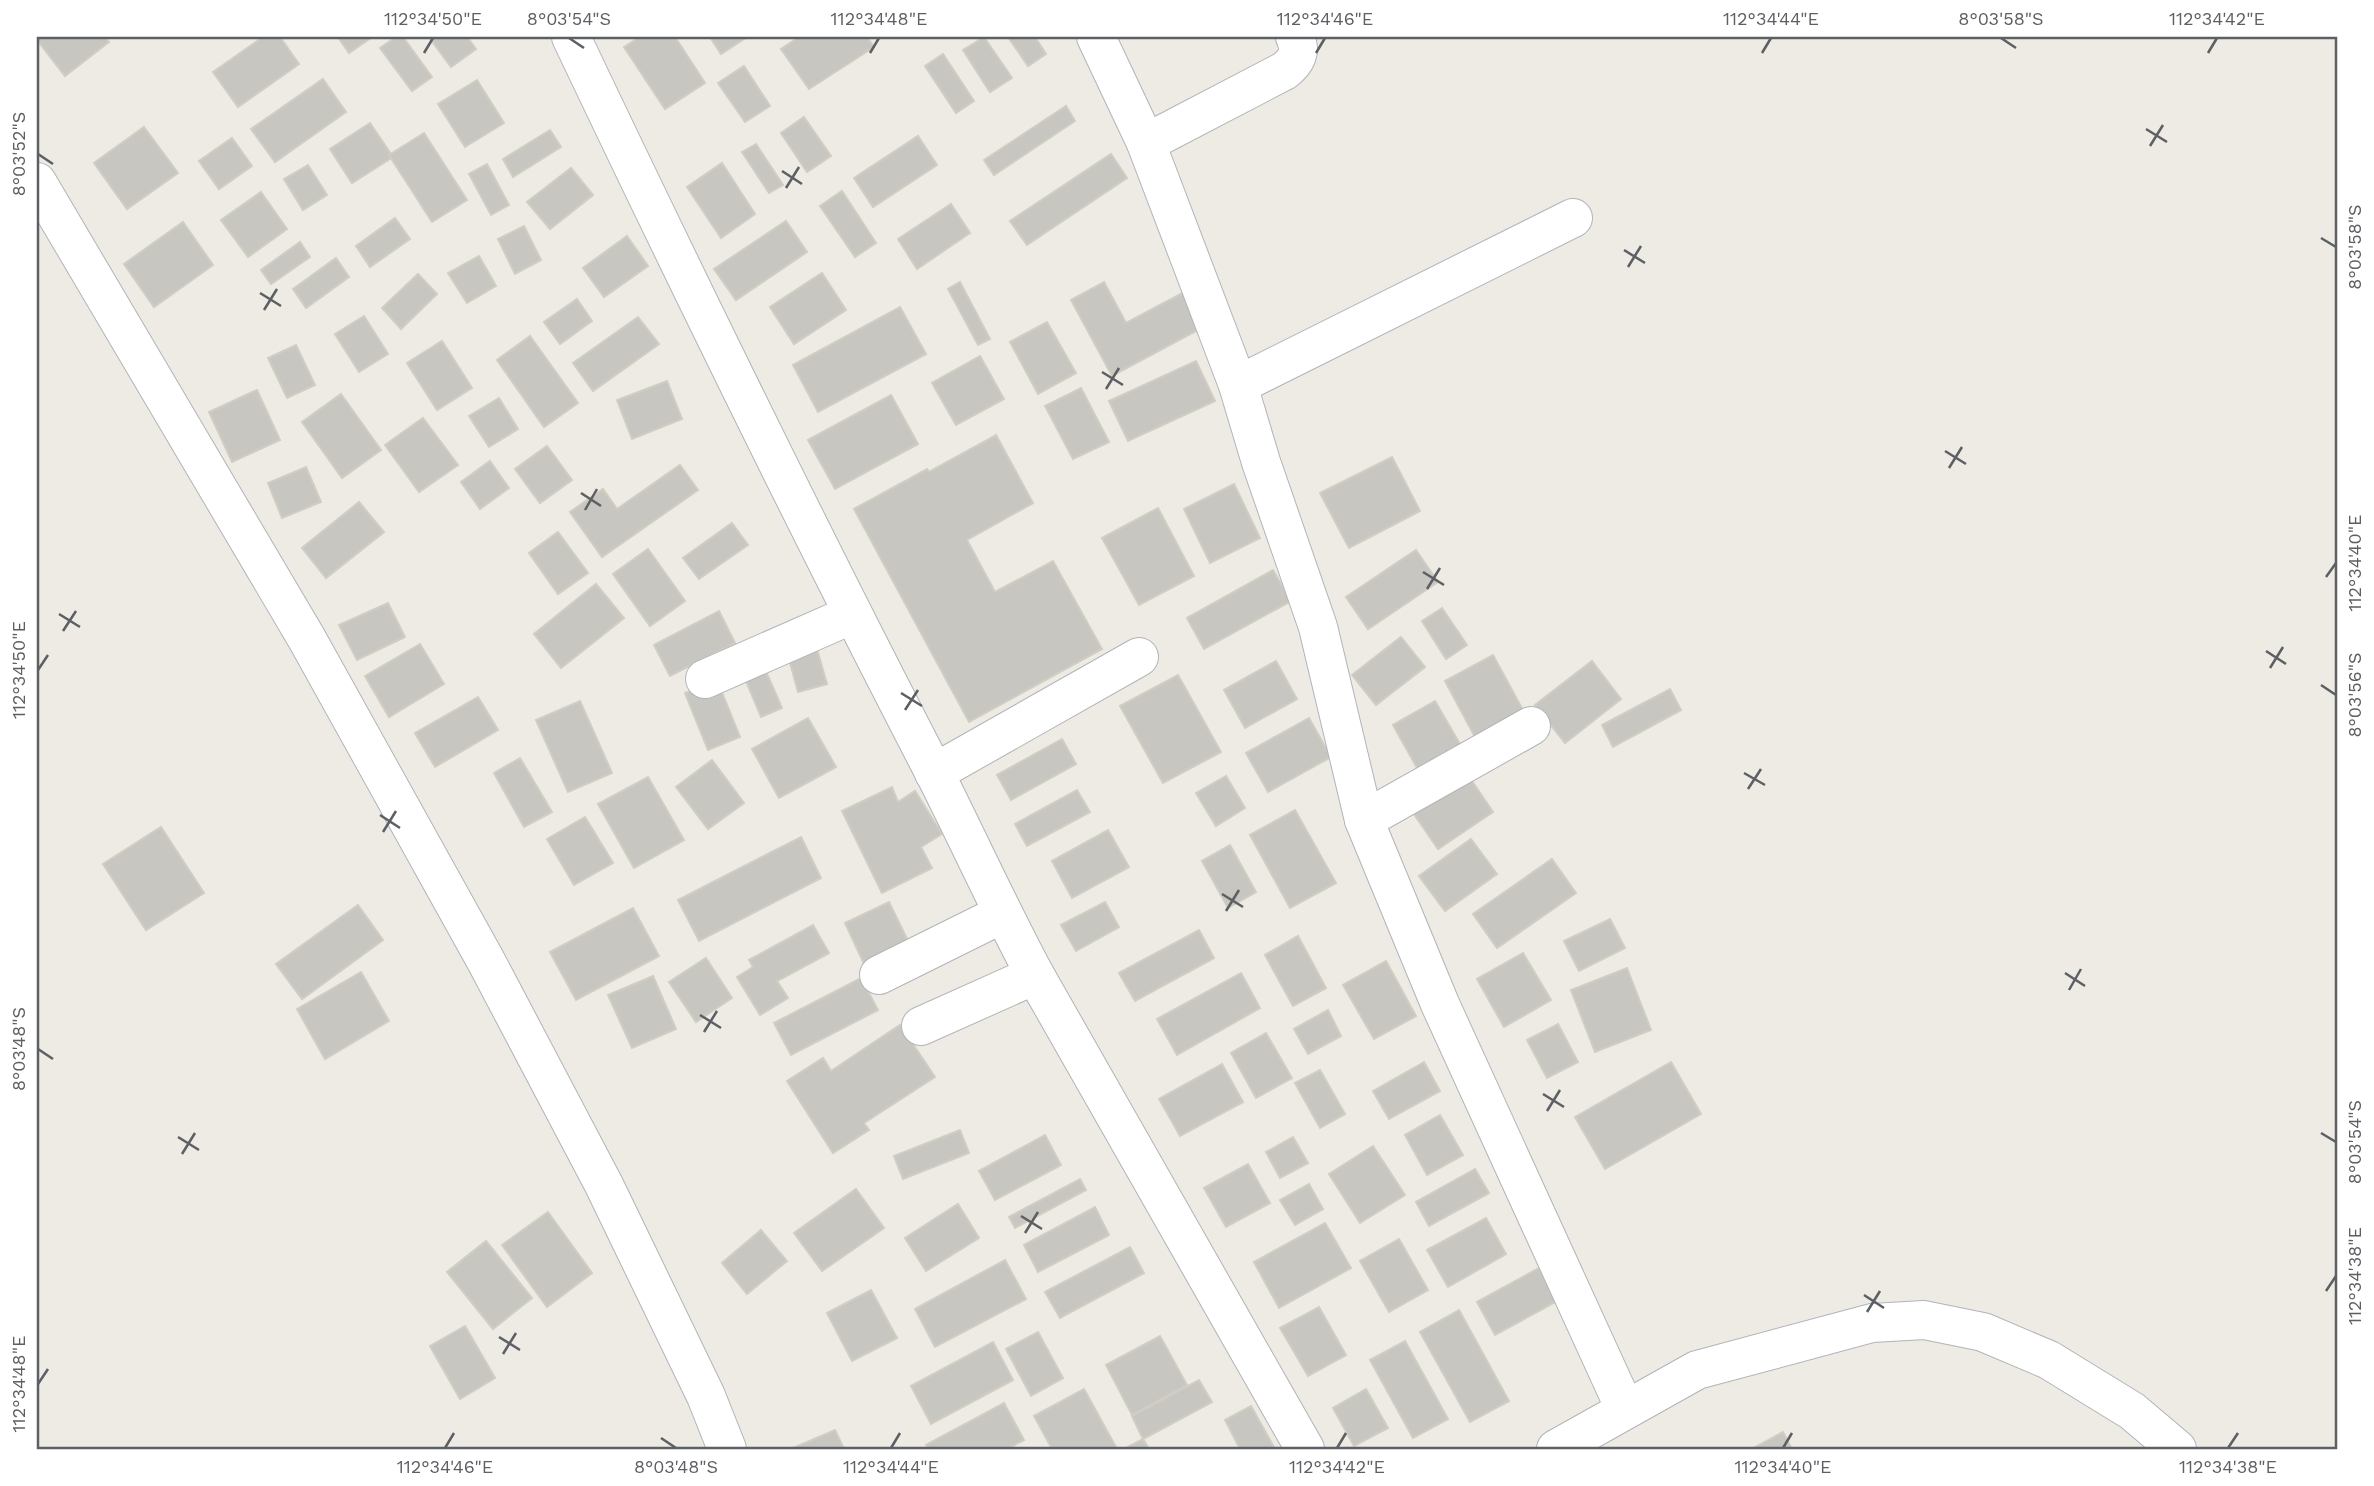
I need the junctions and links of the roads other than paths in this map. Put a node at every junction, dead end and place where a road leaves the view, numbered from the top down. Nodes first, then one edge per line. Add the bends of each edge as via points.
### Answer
1 (571, 37) edge
2 (1096, 37) edge
3 (1295, 37) edge
4 (1146, 143) junction
5 (37, 182) edge
6 (1573, 218) dead end
7 (1238, 384) junction
8 (853, 614) junction
9 (1139, 657) dead end
10 (705, 679) dead end
11 (1531, 726) dead end
12 (934, 773) junction
13 (1364, 820) junction
14 (1002, 914) junction
15 (879, 975) dead end
16 (1035, 975) junction
17 (921, 1026) dead end
18 (1625, 1409) junction
19 (727, 1449) edge
20 (1306, 1449) edge
21 (1556, 1449) edge
22 (2177, 1449) edge

1 - 8 street
2 - 4 street
3 - 4 street via 1298,53 1294,64
4 - 7 street
5 - 19 street via 307,639 486,961 604,1185
6 - 7 street
7 - 13 street via 1318,627
8 - 10 street
8 - 12 street
9 - 12 street
11 - 13 street
12 - 14 street
13 - 18 street via 1440,1004
14 - 15 street
14 - 16 street
16 - 17 street
16 - 20 street
18 - 21 street
18 - 22 street via 1698,1370 1872,1323 1924,1320 1983,1332 2049,1360 2132,1410

